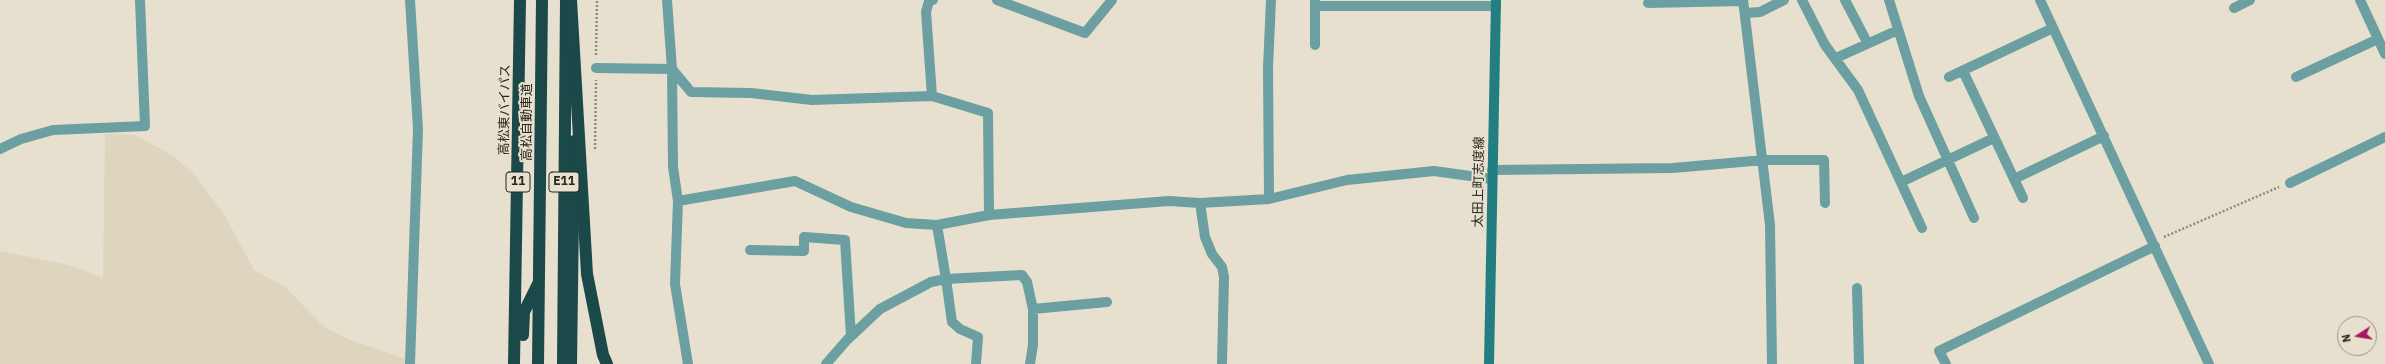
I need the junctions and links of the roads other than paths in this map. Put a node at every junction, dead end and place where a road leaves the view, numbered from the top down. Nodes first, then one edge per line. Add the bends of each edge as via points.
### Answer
1 (140, 0) edge
2 (410, 0) edge
3 (520, 0) edge
4 (542, 0) edge
5 (566, 0) edge
6 (571, 0) edge
7 (576, 0) edge
8 (668, 0) edge
9 (933, 0) edge
10 (997, 0) edge
11 (1112, 0) edge
12 (1271, 0) edge
13 (1784, 0) edge
14 (1802, 0) edge
15 (1845, 0) edge
16 (1889, 0) edge
17 (2040, 0) edge
18 (2250, 0) edge
19 (2360, 0) edge
20 (1743, 1) edge
21 (1315, 3) edge
22 (1355, 3) edge
23 (1423, 3) edge
24 (1496, 3) edge
25 (1648, 3) dead end
26 (2234, 8) dead end
27 (1745, 13) junction
28 (2053, 28) junction
29 (1898, 30) junction
30 (2378, 39) junction
31 (1867, 42) junction
32 (1315, 45) dead end
33 (2385, 54) edge
34 (1836, 58) junction
35 (596, 68) dead end
36 (672, 69) junction
37 (1963, 71) junction
38 (2296, 76) dead end
39 (1949, 77) dead end
40 (932, 96) junction
41 (2104, 136) junction
42 (2385, 137) edge
43 (1994, 138) junction
44 (0, 149) edge
45 (1764, 160) junction
46 (1948, 160) junction
47 (1492, 174) junction
48 (2014, 179) junction
49 (1901, 182) junction
50 (2290, 182) road end
51 (2024, 198) dead end
52 (1269, 200) junction
53 (678, 201) junction
54 (1200, 203) junction
55 (1825, 203) dead end
56 (989, 215) junction
57 (1974, 218) dead end
58 (937, 225) junction
59 (1922, 228) dead end
60 (2154, 244) junction
61 (750, 250) dead end
62 (946, 279) junction
63 (540, 280) junction
64 (1858, 288) dead end
65 (1107, 302) dead end
66 (1033, 309) junction
67 (851, 336) junction
68 (410, 364) edge
69 (514, 364) edge
70 (521, 364) edge
71 (538, 364) edge
72 (563, 364) edge
73 (571, 364) edge
74 (607, 364) edge
75 (688, 364) edge
76 (826, 364) edge
77 (976, 364) edge
78 (1030, 364) edge
79 (1222, 364) edge
80 (1488, 364) edge
81 (1772, 364) edge
82 (1859, 364) edge
83 (1946, 364) edge
84 (2209, 364) edge

1 - 44 street via 145,126 53,130 21,139
2 - 68 street via 418,129
3 - 69 highway, 高松東バイパス / 11
4 - 63 highway, 高松自動車道 / E11
5 - 72 highway, E11
6 - 74 highway, bridge via 587,274
7 - 73 highway
8 - 36 street
9 - 40 street via 929,2 926,12
10 - 11 street via 1085,33
12 - 52 street via 1268,68
13 - 27 street via 1760,12
14 - 34 street via 1825,45
15 - 31 street
16 - 29 street
17 - 28 street
18 - 26 street
19 - 30 street
20 - 25 street
20 - 27 street
21 - 22 street
21 - 32 street
22 - 23 street
23 - 24 street
24 - 47 main road, 太田上町志度線
27 - 45 street
28 - 37 street
28 - 41 street
29 - 31 street
29 - 46 street via 1918,96
30 - 33 street
30 - 38 street
31 - 34 street
34 - 49 street via 1858,90
35 - 36 street
36 - 40 street via 691,92 751,93 812,100
36 - 53 street via 673,167
37 - 39 street
37 - 43 street
40 - 56 street via 988,113
41 - 48 street
41 - 60 street
42 - 50 street
43 - 46 street
43 - 48 street
45 - 47 street via 1673,168
45 - 55 street via 1824,160
45 - 81 street via 1770,225
46 - 49 street
46 - 57 street
47 - 52 street via 1434,171 1375,176 1347,180
47 - 80 main road, 太田上町志度線
48 - 51 street
49 - 59 street
52 - 54 street
53 - 58 street via 794,181 851,207 906,223
53 - 75 street via 675,284
54 - 56 street via 1169,201
54 - 79 street via 1205,237 1212,254 1222,267 1224,277
56 - 58 street
58 - 62 street
60 - 83 street via 1939,351
60 - 84 street
61 - 67 street via 804,251 804,237 845,240
62 - 66 street via 1022,275 1027,282
62 - 67 street via 931,282 880,309
62 - 77 street via 952,322 960,329 978,337
63 - 70 highway via 524,312
63 - 71 highway, 高松自動車道 / E11
64 - 82 street
65 - 66 street
66 - 78 street via 1034,345
67 - 76 street

